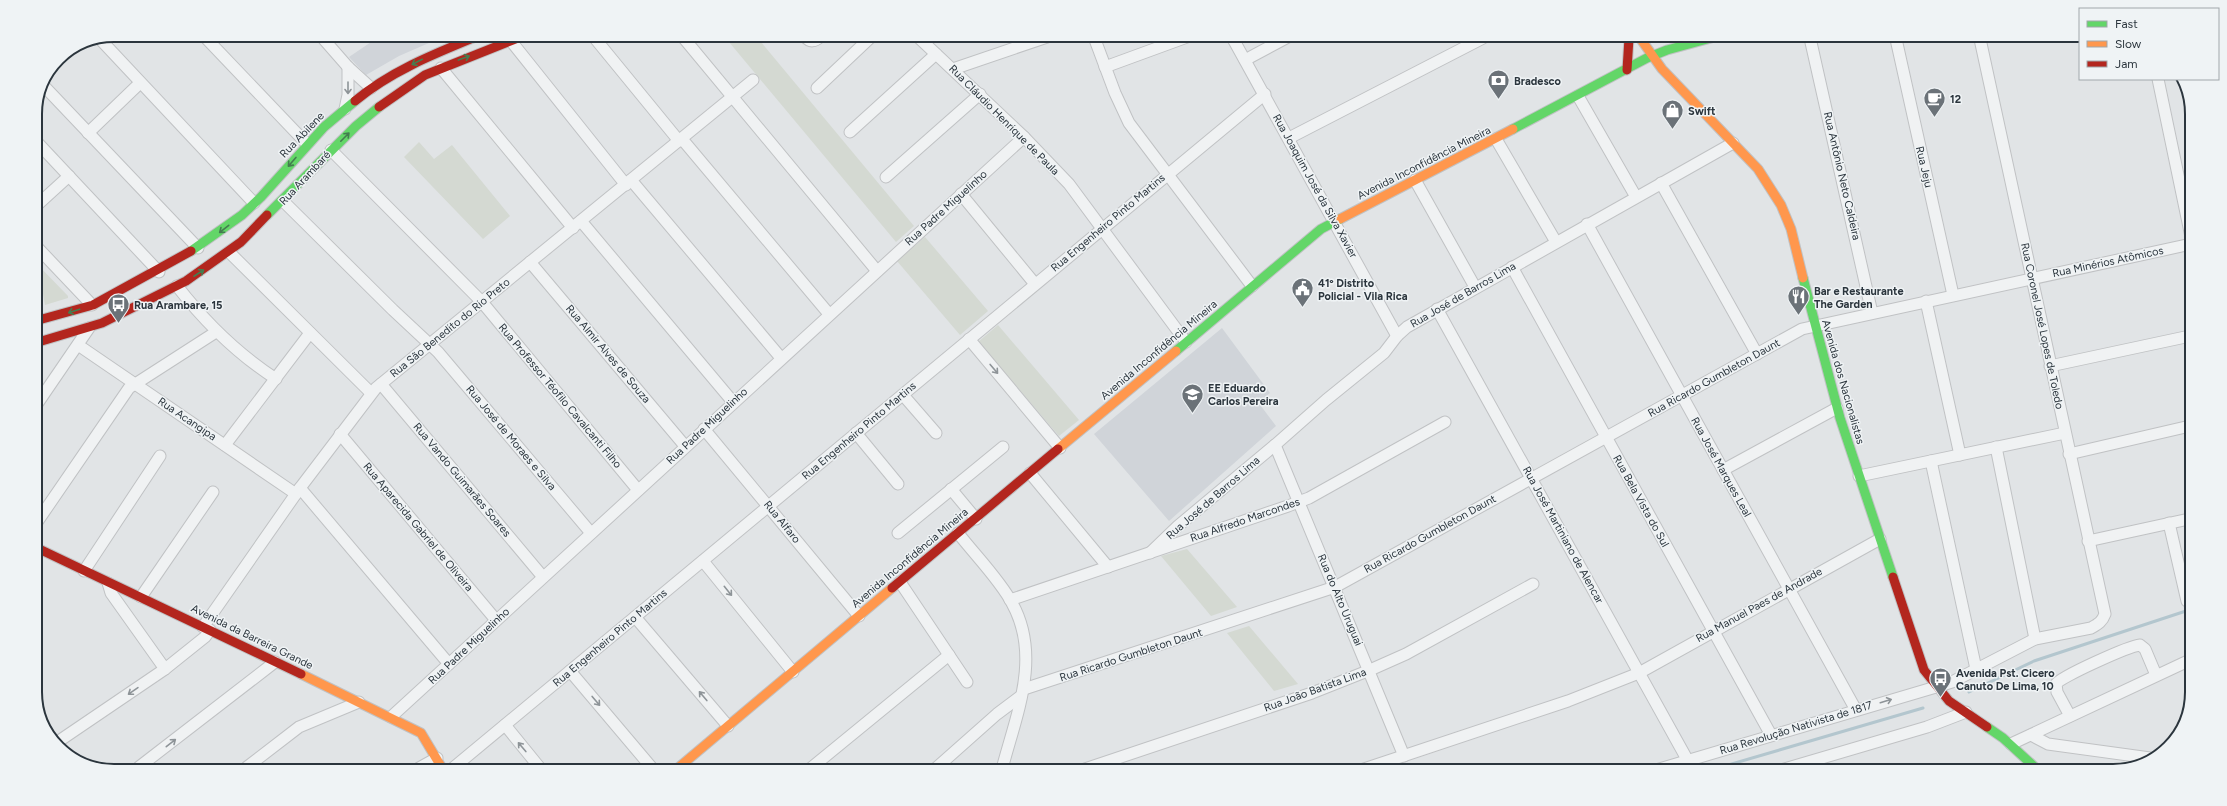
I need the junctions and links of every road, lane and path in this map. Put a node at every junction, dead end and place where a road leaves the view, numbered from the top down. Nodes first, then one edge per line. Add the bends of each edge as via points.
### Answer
1 (210, 42) edge
2 (326, 42) edge
3 (463, 42) edge
4 (507, 42) edge
5 (511, 42) edge
6 (598, 42) edge
7 (687, 42) edge
8 (865, 42) edge
9 (923, 42) edge
10 (1032, 42) edge
11 (1096, 42) edge
12 (1173, 42) edge
13 (1235, 42) edge
14 (1279, 42) edge
15 (1475, 42) edge
16 (1629, 42) edge
17 (1642, 42) edge
18 (1694, 42) edge
19 (1811, 42) edge
20 (1897, 42) edge
21 (1981, 42) edge
22 (103, 43) edge
23 (936, 54) junction
24 (1650, 55) junction
25 (1245, 60) junction
26 (348, 67) junction
27 (1105, 67) junction
28 (441, 68) junction
29 (953, 69) junction
30 (1627, 70) junction
31 (752, 80) dead end
32 (2158, 80) edge
33 (140, 83) junction
34 (371, 88) junction
35 (817, 88) dead end
36 (46, 89) edge
37 (980, 94) junction
38 (1265, 94) junction
39 (1578, 96) junction
40 (732, 97) junction
41 (346, 109) junction
42 (850, 132) dead end
43 (88, 133) junction
44 (1024, 137) junction
45 (1289, 138) junction
46 (1496, 139) junction
47 (680, 140) junction
48 (1734, 142) junction
49 (307, 144) junction
50 (42, 147) edge
51 (331, 150) junction
52 (1167, 174) junction
53 (69, 176) junction
54 (886, 177) dead end
55 (1415, 180) junction
56 (628, 183) junction
57 (1661, 183) junction
58 (961, 194) junction
59 (1636, 197) junction
60 (42, 201) edge
61 (283, 201) junction
62 (254, 203) junction
63 (2185, 208) edge
64 (1333, 223) junction
65 (577, 224) junction
66 (1587, 224) junction
67 (1102, 227) junction
68 (1556, 242) junction
69 (2185, 245) edge
70 (198, 248) junction
71 (42, 252) edge
72 (229, 252) junction
73 (530, 262) junction
74 (1512, 267) junction
75 (877, 271) junction
76 (159, 272) junction
77 (2032, 278) junction
78 (1035, 284) junction
79 (177, 286) junction
80 (1252, 286) junction
81 (1476, 287) junction
82 (1953, 295) junction
83 (1926, 301) junction
84 (482, 302) junction
85 (92, 305) junction
86 (1437, 309) junction
87 (1872, 313) junction
88 (829, 314) junction
89 (42, 319) edge
90 (1814, 326) junction
91 (89, 328) junction
92 (216, 332) junction
93 (310, 333) junction
94 (1397, 336) junction
95 (2185, 337) edge
96 (969, 339) junction
97 (42, 341) edge
98 (1186, 342) junction
99 (430, 344) junction
100 (78, 345) junction
101 (1756, 354) junction
102 (781, 358) junction
103 (2050, 366) junction
104 (276, 378) junction
105 (135, 384) junction
106 (381, 384) junction
107 (371, 393) junction
108 (902, 395) junction
109 (1681, 396) junction
110 (42, 397) edge
111 (733, 402) junction
112 (1837, 408) junction
113 (1445, 422) dead end
114 (2185, 427) edge
115 (704, 429) junction
116 (856, 433) junction
117 (936, 433) dead end
118 (2065, 433) junction
119 (340, 434) junction
120 (1606, 437) junction
121 (225, 445) junction
122 (1275, 445) junction
123 (685, 446) junction
124 (1003, 447) dead end
125 (1996, 447) junction
126 (1060, 448) junction
127 (2069, 454) junction
128 (1960, 455) junction
129 (160, 456) dead end
130 (1931, 461) junction
131 (1723, 470) junction
132 (1030, 473) junction
133 (1859, 476) junction
134 (1531, 479) junction
135 (898, 484) dead end
136 (951, 489) junction
137 (638, 490) junction
138 (298, 491) junction
139 (213, 492) dead end
140 (1299, 502) junction
141 (769, 506) junction
142 (42, 515) edge
143 (976, 519) junction
144 (2185, 520) edge
145 (2169, 523) junction
146 (591, 533) junction
147 (898, 533) dead end
148 (958, 534) junction
149 (1880, 539) junction
150 (2088, 541) junction
151 (42, 550) edge
152 (1150, 553) junction
153 (703, 561) junction
154 (1108, 567) junction
155 (84, 571) junction
156 (543, 577) junction
157 (900, 582) junction
158 (108, 583) junction
159 (1533, 584) dead end
160 (1335, 587) junction
161 (1789, 588) junction
162 (2185, 592) edge
163 (141, 597) junction
164 (1010, 600) junction
165 (2105, 614) joint
166 (636, 616) junction
167 (859, 616) junction
168 (496, 620) junction
169 (206, 628) junction
170 (1713, 631) junction
171 (2035, 640) junction
172 (949, 655) junction
173 (275, 662) junction
174 (2185, 662) edge
175 (449, 664) junction
176 (165, 668) junction
177 (1976, 669) junction
178 (1370, 670) junction
179 (570, 671) junction
180 (793, 672) junction
181 (1639, 672) junction
182 (2156, 676) junction
183 (967, 682) dead end
184 (1936, 687) junction
185 (1022, 693) junction
186 (359, 702) junction
187 (1856, 710) junction
188 (1966, 712) junction
189 (2070, 716) junction
190 (391, 717) junction
191 (505, 725) junction
192 (728, 726) junction
193 (1771, 735) junction
194 (2031, 735) junction
195 (60, 740) edge
196 (2011, 744) junction
197 (1404, 756) junction
198 (2144, 757) edge
199 (1688, 761) junction
200 (440, 763) edge
201 (144, 764) edge
202 (251, 764) edge
203 (458, 764) edge
204 (537, 764) edge
205 (649, 764) edge
206 (683, 764) edge
207 (816, 764) edge
208 (941, 764) edge
209 (1003, 764) edge
210 (1100, 764) edge
211 (1381, 764) edge
212 (1677, 764) edge
213 (1801, 764) edge
214 (2029, 764) edge

1 - 49 street
2 - 26 street
3 -> 34 main road via 417,61
28 -> 4 main road, Rua Arambaré
5 - 56 street
6 - 47 street
7 - 40 street
8 - 35 street
9 - 23 street, Rua Cláudio Henrique de Paula
10 - 29 street
11 - 27 street
12 - 27 street
13 - 25 street, Rua Joaquim José da Silva Xavier
14 - 25 street
15 - 45 street
16 - 30 main road
17 - 24 main road, Avenida dos Nacionalistas
18 - 24 main road, Avenida Inconfidência Mineira
19 - 87 street, Rua Antônio Neto Caldeira
20 - 82 street, Rua Jeju
21 - 77 street, Rua Coronel José Lopes de Toledo
22 - 33 street
23 - 29 street, Rua Cláudio Henrique de Paula
23 - 42 street
24 - 30 main road, Avenida Inconfidência Mineira
24 - 48 main road, Avenida dos Nacionalistas
25 - 38 street, Rua Joaquim José da Silva Xavier
26 - 34 street
26 -> 41 street
27 - 52 street via 1129,123
51 -> 28 main road, Rua Arambaré via 389,98
28 - 65 street
29 - 37 street, Rua Cláudio Henrique de Paula
30 - 39 main road, Avenida Inconfidência Mineira
31 - 40 street, Rua São Benedito do Rio Preto
32 - 63 street
33 - 43 street
33 - 62 street
34 - 41 main road, Rua Abilene
36 - 43 street
37 - 44 street, Rua Cláudio Henrique de Paula
37 - 54 street
38 - 45 street, Rua Joaquim José da Silva Xavier
38 - 52 street, Rua Engenheiro Pinto Martins
39 - 46 main road, Avenida Inconfidência Mineira
39 - 59 street
40 - 47 street, Rua São Benedito do Rio Preto
40 - 75 street
41 - 49 main road, Rua Abilene
43 - 70 street
44 - 58 street, Rua Padre Miguelinho
44 - 67 street, Rua Cláudio Henrique de Paula via 1069,184
45 - 64 street, Rua Joaquim José da Silva Xavier
46 - 55 main road, Avenida Inconfidência Mineira
46 - 68 street
47 - 56 street, Rua São Benedito do Rio Preto
47 - 88 street
48 - 57 street, Rua José de Barros Lima
48 - 90 main road, Avenida dos Nacionalistas via 1758,169 1781,205 1791,230
49 -> 62 main road, Rua Abilene
50 - 53 street
51 - 61 main road, Rua Arambaré
51 - 84 street, Rua Professor Téofilo Cavalcanti Filho
52 - 67 street, Rua Engenheiro Pinto Martins
52 - 80 street
53 - 60 street
53 - 76 street
55 - 64 main road, Avenida Inconfidência Mineira
55 - 81 street
56 - 65 street, Rua São Benedito do Rio Preto
56 - 102 street
57 - 59 street, Rua José de Barros Lima
57 - 101 street
58 - 75 street, Rua Padre Miguelinho
58 - 78 street
59 - 66 street, Rua José de Barros Lima
61 - 72 main road, Rua Arambaré
61 - 99 street, Rua José de Moraes e Silva
62 -> 70 main road
64 - 80 main road, Avenida Inconfidência Mineira via 1321,229
64 - 94 street, Rua Joaquim José da Silva Xavier
65 - 73 street, Rua São Benedito do Rio Preto
65 - 111 street
66 - 68 street, Rua José de Barros Lima
66 - 109 street, Rua José Marques Leal
67 - 78 street, Rua Engenheiro Pinto Martins
67 - 98 street, Rua Cláudio Henrique de Paula
68 - 74 street, Rua José de Barros Lima
69 - 77 street, Rua Minérios Atômicos
70 - 76 main road
71 - 85 street
79 -> 72 main road, Rua Arambaré
72 - 93 street
73 - 84 street, Rua São Benedito do Rio Preto
73 - 123 street, Rua Almir Alves de Souza
74 - 81 street, Rua José de Barros Lima
74 - 120 street, Rua Bela Vista do Sul
75 - 88 street, Rua Padre Miguelinho
76 - 85 main road
77 - 82 street, Rua Minérios Atômicos
77 - 103 street, Rua Coronel José Lopes de Toledo
78 - 96 street, Rua Engenheiro Pinto Martins
79 - 91 main road, Rua Arambaré
79 - 92 street
80 - 98 main road, Avenida Inconfidência Mineira
81 - 86 street, Rua José de Barros Lima
82 - 83 street, Rua Minérios Atômicos
83 - 87 street, Rua Minérios Atômicos
83 - 128 street
84 - 99 street, Rua São Benedito do Rio Preto
84 - 137 street, Rua Professor Téofilo Cavalcanti Filho
85 -> 89 main road
86 - 94 street, Rua José de Barros Lima
86 - 134 street, Rua José Martiniano de Alencar
87 - 90 street, Rua Minérios Atômicos
88 - 102 street, Rua Padre Miguelinho
90 - 101 street, Rua Ricardo Gumbleton Daunt via 1802,329
90 - 112 main road, Avenida dos Nacionalistas
91 - 97 main road, Rua Arambaré
91 - 100 street
92 - 104 street via 250,362
92 - 105 street
93 - 104 street
93 - 107 street
94 - 122 street, Rua José de Barros Lima via 1384,353
95 - 103 street
96 - 108 street, Rua Engenheiro Pinto Martins
96 -> 126 street
98 - 126 main road, Avenida Inconfidência Mineira
99 - 106 street, Rua São Benedito do Rio Preto
99 - 146 street, Rua José de Moraes e Silva
100 - 105 street, Rua Acangipa
100 - 110 street
101 - 109 street, Rua Ricardo Gumbleton Daunt
102 - 111 street, Rua Padre Miguelinho
103 - 118 street, Rua Coronel José Lopes de Toledo
104 - 121 street
105 - 121 street, Rua Acangipa
105 - 142 street via 125,392
106 - 107 street, Rua São Benedito do Rio Preto
106 - 156 street, Rua Vando Guimarães Soares
107 - 119 street, Rua São Benedito do Rio Preto
108 - 116 street, Rua Engenheiro Pinto Martins
108 - 117 street
109 - 120 street, Rua Ricardo Gumbleton Daunt
109 - 131 street, Rua José Marques Leal
111 - 115 street, Rua Padre Miguelinho
112 - 131 street
112 - 133 main road, Avenida dos Nacionalistas
113 - 140 street, Rua Alfredo Marcondes
114 - 127 street
115 - 123 street, Rua Padre Miguelinho
115 - 141 street, Rua Alfaro
116 - 135 street
116 - 141 street, Rua Engenheiro Pinto Martins
118 - 125 street
118 - 127 street, Rua Coronel José Lopes de Toledo
119 - 138 street, Rua São Benedito do Rio Preto
119 - 168 street, Rua Aparecida Gabriel de Oliveira
120 - 134 street, Rua Ricardo Gumbleton Daunt
120 - 170 street, Rua Bela Vista do Sul
121 - 138 street, Rua Acangipa
122 - 140 street, Rua do Alto Uruguai
122 - 152 street, Rua José de Barros Lima via 1178,526
123 - 137 street, Rua Padre Miguelinho
124 - 136 street
125 - 128 street
125 - 171 street
126 - 132 main road, Avenida Inconfidência Mineira
127 - 150 street, Rua Coronel José Lopes de Toledo
128 - 130 street
129 - 155 street
130 - 133 street
130 - 177 street
131 - 161 street, Rua José Marques Leal
132 - 143 main road, Avenida Inconfidência Mineira
132 - 154 street
133 - 149 main road, Avenida dos Nacionalistas
134 - 160 street, Rua Ricardo Gumbleton Daunt
134 - 181 street, Rua José Martiniano de Alencar
136 - 143 street
136 - 147 street
137 - 146 street, Rua Padre Miguelinho
138 - 169 street, Rua São Benedito do Rio Preto
138 - 175 street, Rua Acangipa
139 - 163 street
140 - 152 street, Rua Alfredo Marcondes
140 - 160 street, Rua do Alto Uruguai
141 - 153 street, Rua Engenheiro Pinto Martins
141 - 167 street, Rua Alfaro
143 - 148 main road, Avenida Inconfidência Mineira
144 - 145 street
145 - 150 street
145 - 162 street
146 - 156 street, Rua Padre Miguelinho
148 - 157 main road, Avenida Inconfidência Mineira
148 - 164 street
149 - 161 street, Rua Manuel Paes de Andrade
149 - 184 main road, Avenida dos Nacionalistas via 1924,670
150 - 165 street, Rua Coronel José Lopes de Toledo
151 - 155 main road, Avenida da Barreira Grande
152 - 154 street, Rua Alfredo Marcondes
153 - 166 street, Rua Engenheiro Pinto Martins
153 -> 180 street
154 - 164 street, Rua Alfredo Marcondes
155 - 158 main road, Avenida da Barreira Grande
156 - 168 street, Rua Padre Miguelinho
157 - 167 main road, Avenida Inconfidência Mineira
157 - 172 street
158 - 163 main road, Avenida da Barreira Grande
158 - 176 street via 110,593
159 - 178 street, Rua João Batista Lima via 1418,647
160 - 178 street, Rua do Alto Uruguai
160 - 185 street, Rua Ricardo Gumbleton Daunt
161 - 170 street, Rua Manuel Paes de Andrade
161 - 187 street, Rua José Marques Leal
163 - 169 main road, Avenida da Barreira Grande
164 - 185 street via 1021,621 1026,646 1028,662
165 - 171 street, Rua Revolução Nativista de 1817 via 2098,624 2091,628
166 - 179 street, Rua Engenheiro Pinto Martins
192 -> 166 street
167 - 180 main road, Avenida Inconfidência Mineira
168 - 175 street, Rua Padre Miguelinho
169 - 173 main road, Avenida da Barreira Grande
169 - 176 street, Rua São Benedito do Rio Preto via 205,637
170 - 181 street, Rua Manuel Paes de Andrade
170 - 193 street, Rua Bela Vista do Sul
171 - 177 street, Rua Revolução Nativista de 1817
172 - 183 street
172 - 207 street
173 - 186 main road, Avenida da Barreira Grande
201 -> 173 street
174 - 182 street
175 - 190 street, Rua Padre Miguelinho
176 -> 195 street, Rua São Benedito do Rio Preto
177 - 184 street, Rua Revolução Nativista de 1817
178 - 197 street, Rua do Alto Uruguai
178 - 210 street, Rua João Batista Lima via 1312,693
179 - 191 street, Rua Engenheiro Pinto Martins
179 -> 205 street
180 - 192 main road, Avenida Inconfidência Mineira
181 - 197 street, Rua Manuel Paes de Andrade via 1568,701
181 - 199 street, Rua José Martiniano de Alencar
182 - 189 street
182 - 189 street via 2145,649 2140,645 2083,668 2056,684
187 -> 184 street, Rua Revolução Nativista de 1817
184 - 188 main road, Avenida dos Nacionalistas via 1949,701
185 - 208 street, Rua Ricardo Gumbleton Daunt
185 - 209 street
186 - 190 main road, Avenida da Barreira Grande
186 - 202 street via 299,727
187 - 193 street, Rua Revolução Nativista de 1817
188 - 196 main road, Avenida dos Nacionalistas
188 - 213 street via 1927,727
189 - 194 street
190 - 200 main road, Avenida da Barreira Grande via 418,730
191 - 203 street, Rua Engenheiro Pinto Martins
204 -> 191 street
192 - 206 main road, Avenida Inconfidência Mineira
193 - 199 street, Rua Revolução Nativista de 1817
194 - 196 street
194 - 198 street via 2048,744
196 - 214 main road, Avenida dos Nacionalistas
197 - 211 street, Rua Manuel Paes de Andrade
199 - 212 street, Rua Revolução Nativista de 1817

